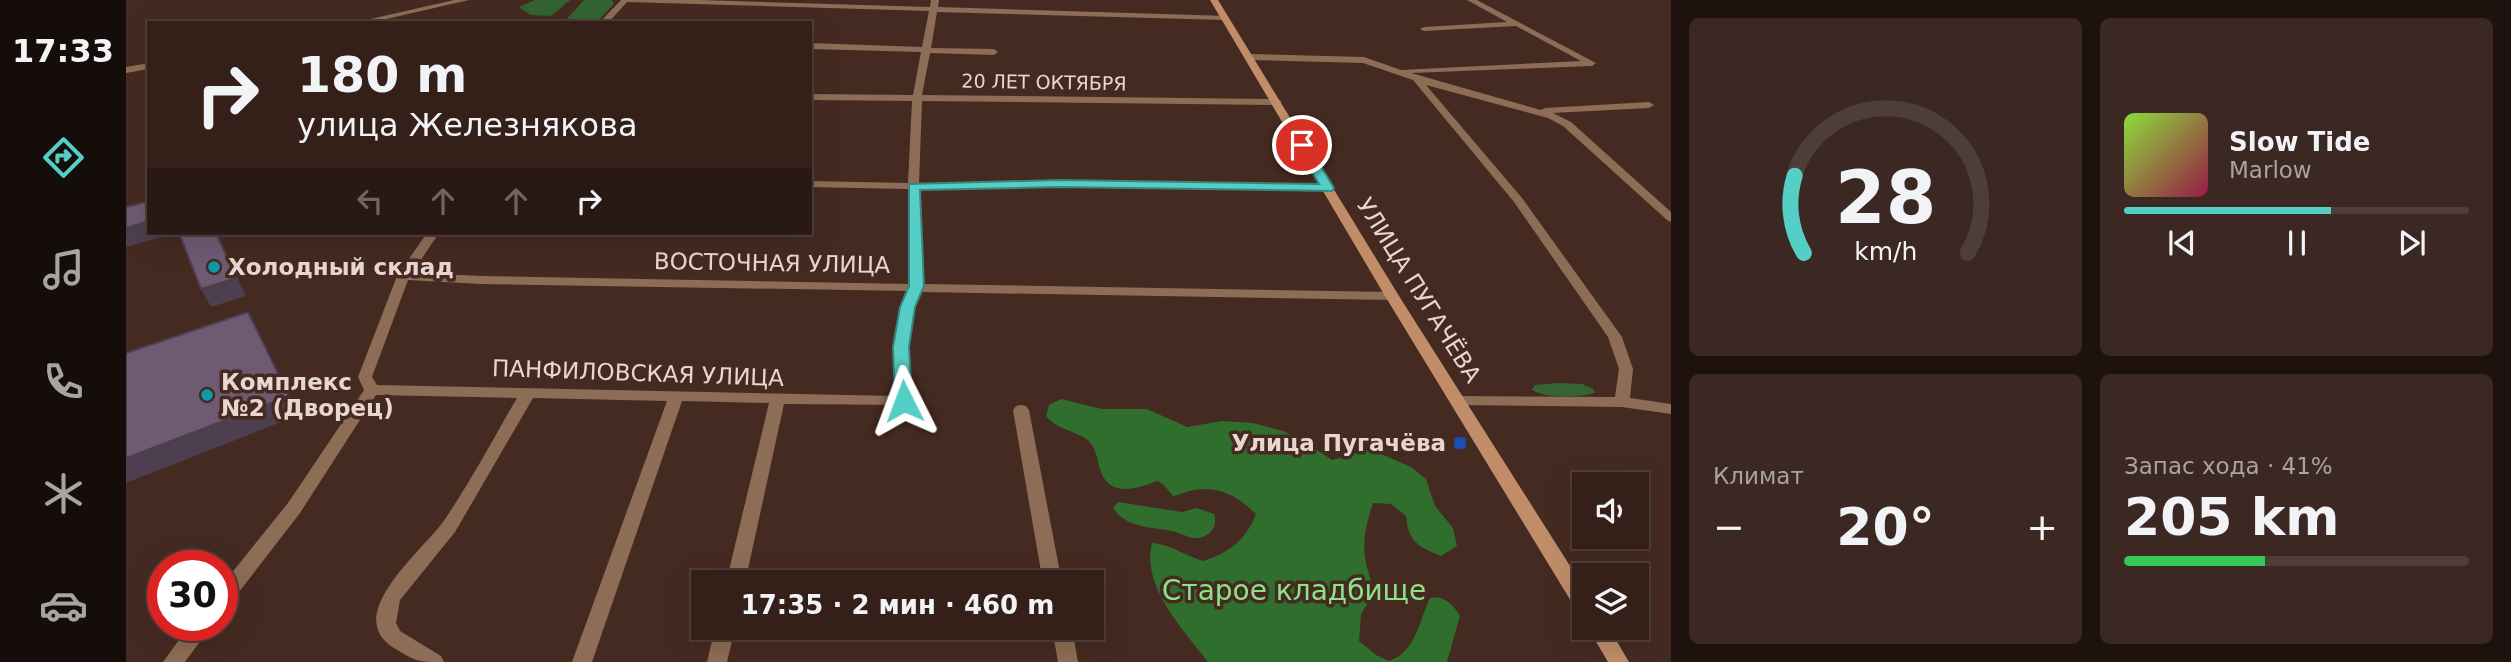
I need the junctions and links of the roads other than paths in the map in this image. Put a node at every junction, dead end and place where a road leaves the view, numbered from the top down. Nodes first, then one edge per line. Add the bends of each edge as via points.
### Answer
1 (465, 0) edge
2 (625, 0) edge
3 (1214, 0) edge
4 (1471, 0) edge
5 (934, 5) edge
6 (1225, 18) junction
7 (367, 21) edge
8 (605, 21) edge
9 (1518, 24) junction
10 (1424, 29) dead end
11 (812, 46) edge
12 (925, 50) junction
13 (994, 52) dead end
14 (1248, 57) junction
15 (147, 66) edge
16 (126, 70) edge
17 (1396, 72) junction
18 (1413, 77) junction
19 (812, 97) edge
20 (917, 99) junction
21 (1277, 102) junction
22 (1649, 105) dead end
23 (1537, 111) junction
24 (812, 184) edge
25 (913, 186) junction
26 (1327, 188) junction
27 (1671, 218) edge
28 (432, 235) edge
29 (403, 276) junction
30 (917, 286) junction
31 (1392, 296) junction
32 (372, 390) junction
33 (528, 393) junction
34 (676, 397) junction
35 (777, 400) junction
36 (1459, 401) junction
37 (1622, 402) junction
38 (1671, 409) edge
39 (1021, 410) dead end
40 (738, 570) edge
41 (1052, 570) edge
42 (238, 579) edge
43 (1572, 585) edge
44 (722, 640) edge
45 (1064, 640) edge
46 (1605, 640) edge
47 (189, 641) edge
48 (173, 662) edge
49 (434, 662) edge
50 (582, 662) edge
51 (717, 662) edge
52 (1068, 662) edge
53 (1619, 662) edge

1 - 7 street
2 - 5 street
2 - 8 street
3 - 6 street, УЛИЦА ПУГАЧЁВА
4 - 9 street
5 - 6 street
5 - 12 street
6 - 14 street, УЛИЦА ПУГАЧЁВА
9 - 10 street
9 - 17 street via 1592,62
11 - 12 street
12 - 13 street
12 - 20 street
14 - 17 street via 1350,58
14 - 21 street, УЛИЦА ПУГАЧЁВА
15 - 16 street
17 - 18 street
18 - 23 street
18 - 37 street via 1518,200 1615,337 1626,369
19 - 20 street, 20 ЛЕТ ОКТЯБРЯ
20 - 21 street, 20 ЛЕТ ОКТЯБРЯ
20 - 25 street
21 - 26 street, УЛИЦА ПУГАЧЁВА
22 - 23 street
23 - 27 street via 1567,124
24 - 25 street
25 - 26 street
25 - 30 street
26 - 31 street, УЛИЦА ПУГАЧЁВА
28 - 29 street
29 - 30 street, ВОСТОЧНАЯ УЛИЦА
29 - 32 street via 365,377
30 - 31 street, ВОСТОЧНАЯ УЛИЦА
30 - 35 street, ПАНФИЛОВСКАЯ УЛИЦА via 907,307 901,347 904,401
31 - 36 street, УЛИЦА ПУГАЧЁВА
32 - 33 street, ПАНФИЛОВСКАЯ УЛИЦА
32 - 42 street via 294,508
33 - 34 street, ПАНФИЛОВСКАЯ УЛИЦА
33 - 49 street via 449,527 391,597 386,623 393,637
34 - 35 street, ПАНФИЛОВСКАЯ УЛИЦА
34 - 50 street
35 - 40 street
36 - 37 street
36 - 43 street, УЛИЦА ПУГАЧЁВА
37 - 38 street
39 - 41 street
44 - 51 street
45 - 52 street
46 - 53 street
47 - 48 street

